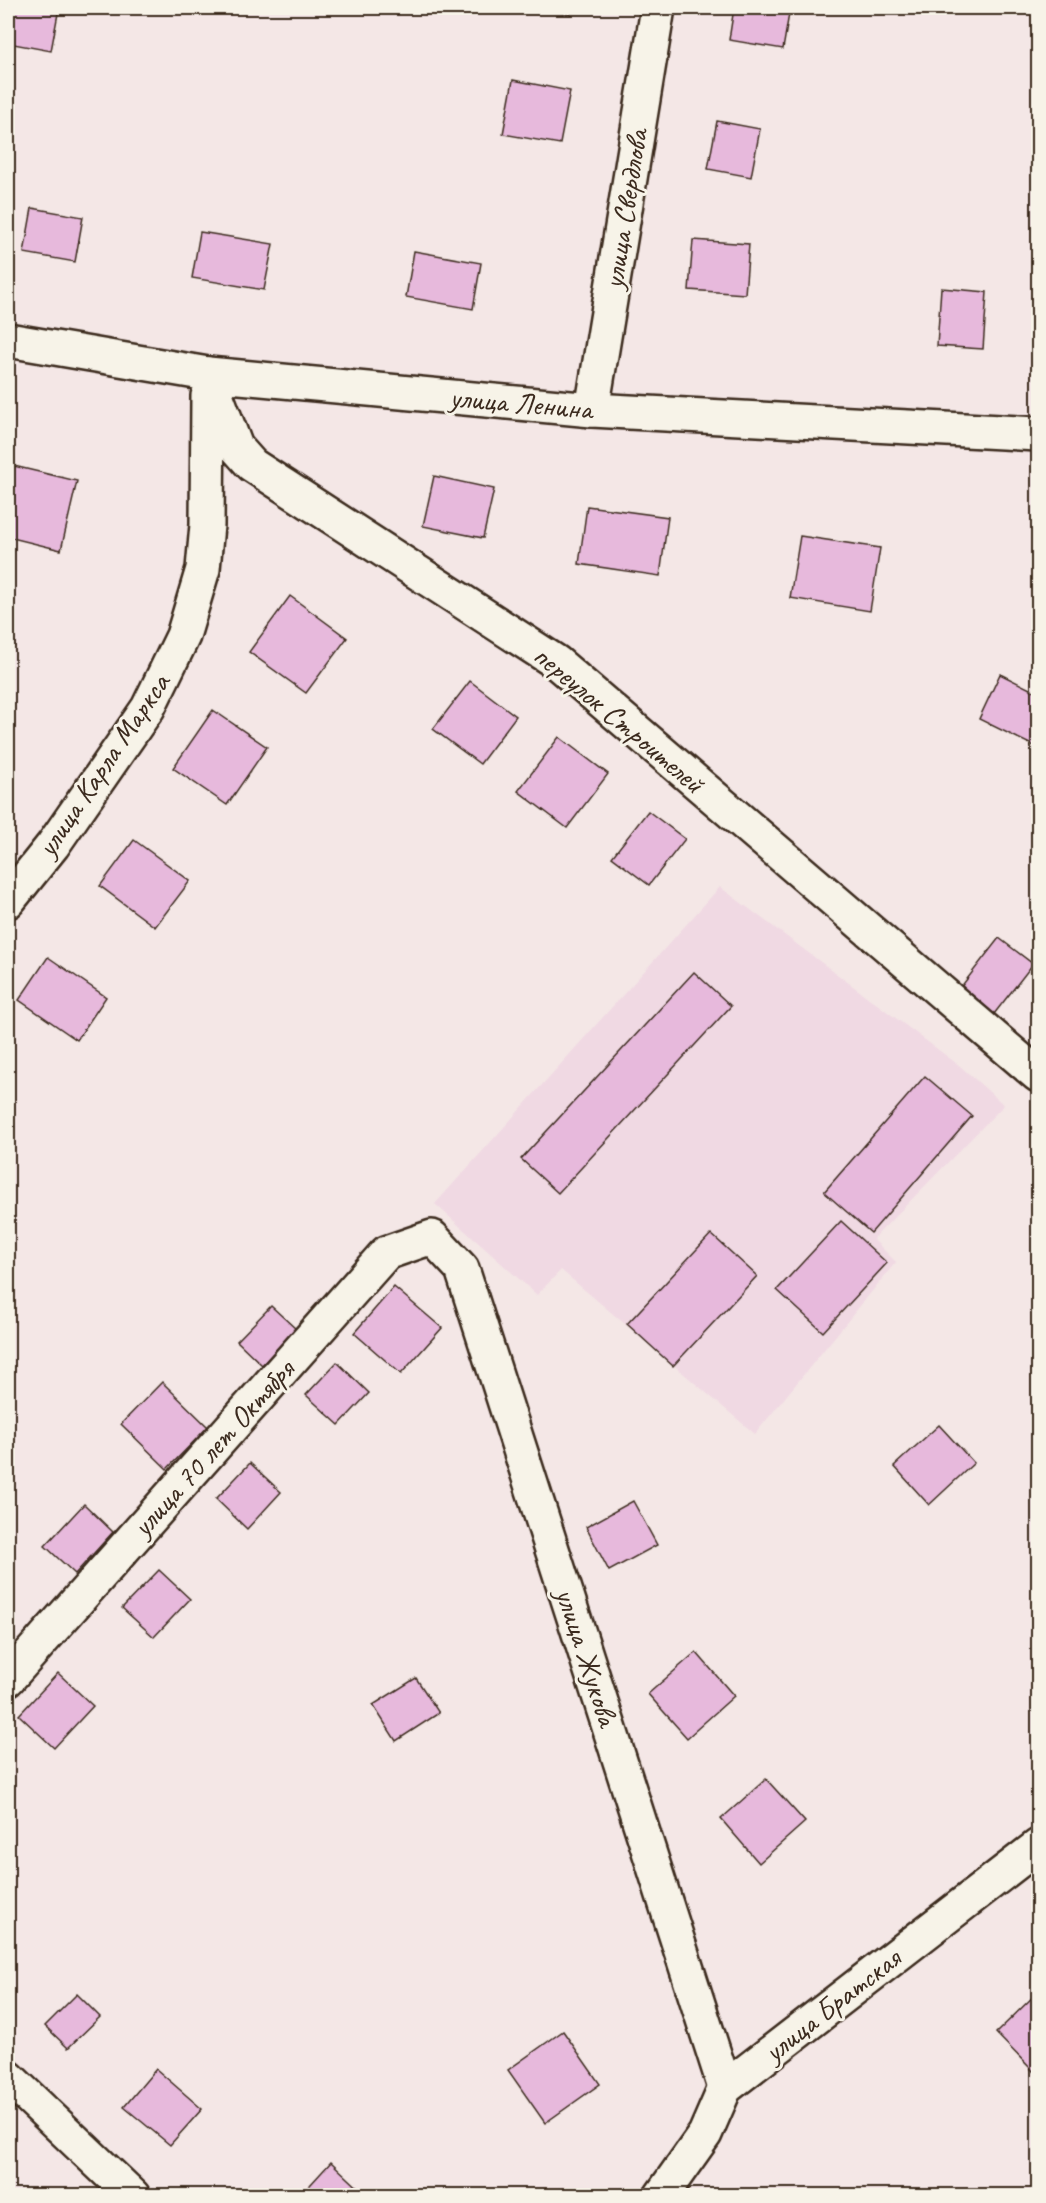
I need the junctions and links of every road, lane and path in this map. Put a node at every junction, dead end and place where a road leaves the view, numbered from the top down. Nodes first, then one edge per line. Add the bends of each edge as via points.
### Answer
1 (658, 8) edge
2 (8, 340) edge
3 (208, 374) junction
4 (592, 410) junction
5 (1038, 434) edge
6 (8, 901) edge
7 (1038, 1074) edge
8 (432, 1237) joint
9 (8, 1679) edge
10 (1038, 1846) edge
11 (8, 2077) edge
12 (725, 2088) junction
13 (133, 2196) edge
14 (661, 2196) edge

1 - 4 street, улица Свердлова
2 - 3 street, улица Ленина
3 - 4 street, улица Ленина
3 - 6 street, улица Карла Маркса via 203,569 183,636 148,708
3 - 7 street, переулок Строителей via 236,447 252,465 556,662
4 - 5 street, улица Ленина
8 - 9 street, улица 70 лет Октября via 386,1253
8 - 12 street, улица Жукова via 462,1269
10 - 12 street, улица Братская
11 - 13 street
12 - 14 street, улица Братская via 705,2134

